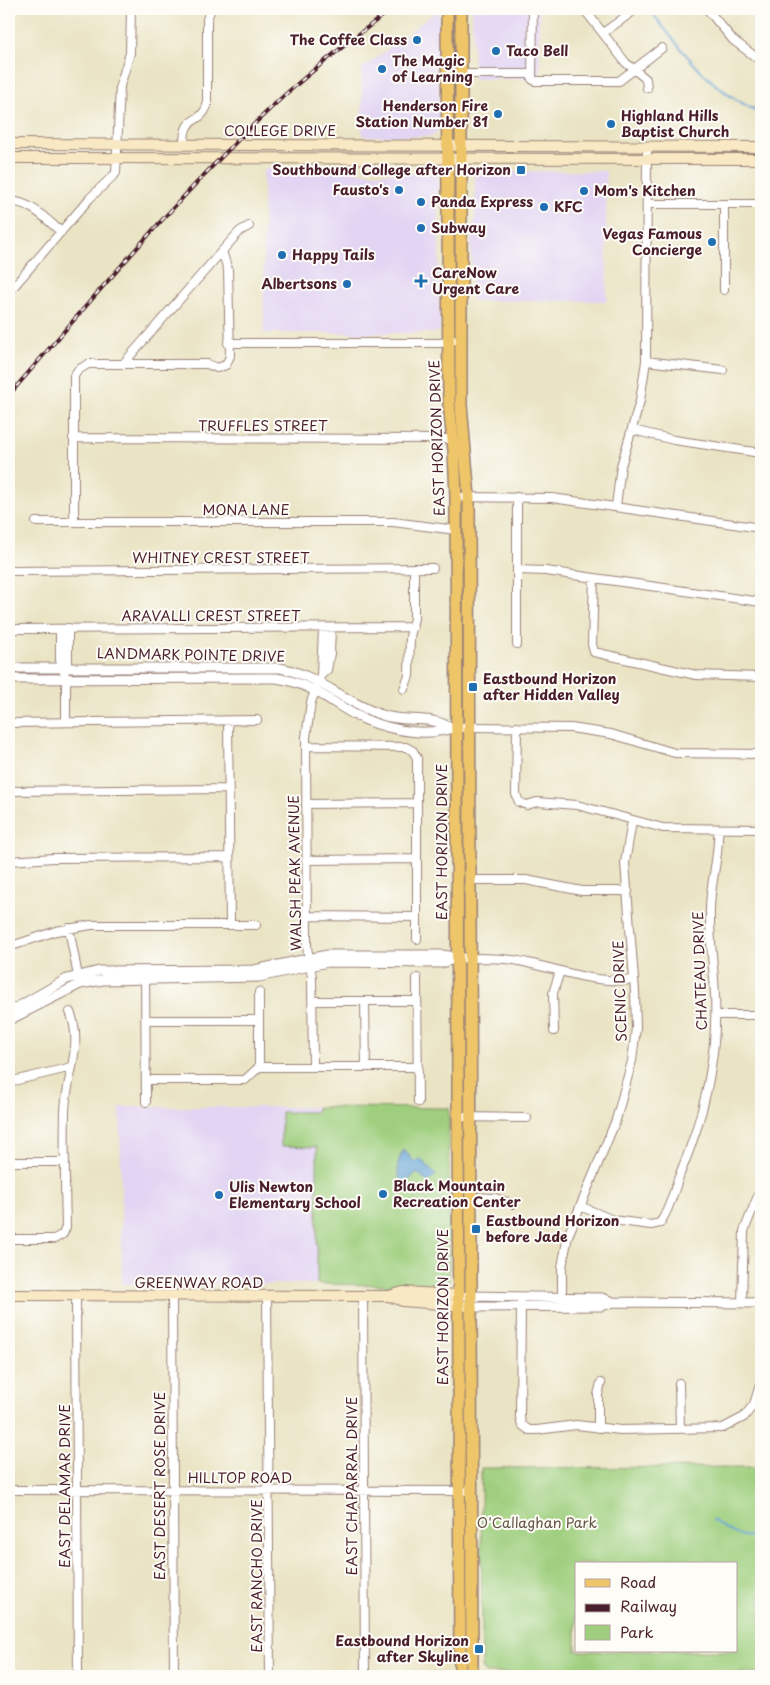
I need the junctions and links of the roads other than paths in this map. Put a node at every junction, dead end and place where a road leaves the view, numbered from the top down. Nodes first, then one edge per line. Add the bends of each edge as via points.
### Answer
1 (131, 9) edge
2 (210, 9) edge
3 (447, 9) edge
4 (461, 9) edge
5 (532, 9) edge
6 (584, 9) edge
7 (707, 9) edge
8 (632, 12) dead end
9 (603, 33) junction
10 (662, 48) dead end
11 (761, 61) edge
12 (634, 70) junction
13 (461, 74) junction
14 (532, 74) junction
15 (648, 88) dead end
16 (9, 144) edge
17 (118, 144) junction
18 (298, 144) junction
19 (184, 145) junction
20 (448, 145) junction
21 (461, 145) junction
22 (594, 147) junction
23 (647, 147) junction
24 (761, 147) edge
25 (118, 157) junction
26 (9, 158) edge
27 (448, 158) junction
28 (461, 158) junction
29 (551, 158) junction
30 (648, 158) junction
31 (298, 159) junction
32 (761, 159) edge
33 (9, 202) edge
34 (647, 204) junction
35 (724, 204) junction
36 (761, 204) edge
37 (249, 226) dead end
38 (61, 232) junction
39 (222, 251) junction
40 (724, 290) dead end
41 (9, 292) edge
42 (460, 339) junction
43 (228, 343) junction
44 (448, 343) junction
45 (646, 361) junction
46 (123, 364) junction
47 (722, 370) dead end
48 (633, 430) junction
49 (73, 438) junction
50 (453, 439) junction
51 (761, 453) edge
52 (456, 497) junction
53 (469, 497) junction
54 (517, 497) junction
55 (616, 506) junction
56 (36, 522) dead end
57 (74, 522) junction
58 (761, 528) edge
59 (456, 530) junction
60 (414, 568) junction
61 (433, 568) dead end
62 (517, 570) junction
63 (9, 571) edge
64 (594, 578) junction
65 (469, 584) junction
66 (761, 602) edge
67 (413, 627) junction
68 (9, 629) edge
69 (64, 629) junction
70 (327, 629) junction
71 (518, 644) dead end
72 (9, 668) edge
73 (64, 668) junction
74 (761, 677) edge
75 (9, 678) edge
76 (66, 678) junction
77 (318, 682) junction
78 (404, 689) dead end
79 (257, 720) dead end
80 (228, 721) junction
81 (66, 722) junction
82 (9, 723) edge
83 (453, 727) junction
84 (518, 727) junction
85 (469, 728) junction
86 (306, 746) junction
87 (761, 754) edge
88 (229, 789) junction
89 (9, 791) edge
90 (417, 803) junction
91 (306, 804) junction
92 (632, 821) junction
93 (718, 829) junction
94 (761, 829) edge
95 (230, 857) junction
96 (417, 859) junction
97 (306, 860) junction
98 (9, 861) edge
99 (470, 880) junction
100 (628, 891) junction
101 (306, 916) junction
102 (417, 917) junction
103 (230, 924) junction
104 (256, 924) dead end
105 (68, 928) junction
106 (417, 939) dead end
107 (9, 947) edge
108 (457, 958) junction
109 (470, 958) junction
110 (309, 961) junction
111 (560, 971) junction
112 (146, 974) junction
113 (417, 978) dead end
114 (79, 979) junction
115 (634, 980) junction
116 (259, 992) dead end
117 (313, 1001) junction
118 (365, 1001) junction
119 (417, 1001) junction
120 (9, 1012) edge
121 (70, 1012) dead end
122 (716, 1014) junction
123 (761, 1015) edge
124 (9, 1020) edge
125 (146, 1020) junction
126 (259, 1020) junction
127 (554, 1031) dead end
128 (259, 1067) junction
129 (313, 1067) junction
130 (366, 1067) junction
131 (72, 1068) junction
132 (418, 1068) junction
133 (146, 1080) junction
134 (9, 1082) edge
135 (146, 1102) dead end
136 (418, 1102) dead end
137 (457, 1117) junction
138 (470, 1118) junction
139 (527, 1118) dead end
140 (9, 1162) edge
141 (65, 1162) junction
142 (761, 1188) edge
143 (471, 1197) junction
144 (513, 1204) dead end
145 (580, 1206) junction
146 (752, 1209) junction
147 (761, 1212) edge
148 (9, 1239) edge
149 (9, 1295) edge
150 (76, 1296) junction
151 (172, 1296) junction
152 (267, 1296) junction
153 (363, 1296) junction
154 (562, 1298) junction
155 (464, 1302) junction
156 (521, 1302) junction
157 (613, 1302) junction
158 (742, 1302) junction
159 (761, 1302) edge
160 (761, 1382) edge
161 (679, 1383) dead end
162 (601, 1384) dead end
163 (598, 1428) junction
164 (680, 1429) junction
165 (9, 1490) edge
166 (78, 1490) junction
167 (173, 1490) junction
168 (268, 1490) junction
169 (364, 1491) junction
170 (459, 1491) junction
171 (471, 1491) junction
172 (472, 1566) junction
173 (78, 1676) edge
174 (174, 1676) edge
175 (270, 1676) edge
176 (365, 1676) edge
177 (460, 1676) edge
178 (472, 1676) edge

1 - 17 street via 130,53 120,86
2 - 19 street via 207,19 207,106 202,116 186,126
3 - 20 main road, EAST HORIZON DRIVE
4 - 13 main road, EAST HORIZON DRIVE
5 - 14 street
6 - 9 street
7 - 11 street via 733,40
8 - 9 street
9 - 12 street
10 - 12 street
12 - 14 street via 619,81 535,81
12 - 15 street via 646,79
13 - 14 street
13 - 21 main road, EAST HORIZON DRIVE
16 - 17 main road, COLLEGE DRIVE
17 - 19 main road, COLLEGE DRIVE
17 - 25 street
18 - 19 main road, COLLEGE DRIVE
18 - 20 main road, COLLEGE DRIVE
18 - 31 main road
20 - 21 main road, COLLEGE DRIVE
20 - 27 main road, EAST HORIZON DRIVE
21 - 22 main road, COLLEGE DRIVE
21 - 28 main road, EAST HORIZON DRIVE
22 - 23 main road, COLLEGE DRIVE
22 - 29 main road via 579,152 555,153
23 - 24 main road, COLLEGE DRIVE
23 - 30 street
25 - 26 main road, COLLEGE DRIVE
25 - 31 main road, COLLEGE DRIVE
25 - 38 street via 116,173
27 - 28 main road, COLLEGE DRIVE
27 - 31 main road, COLLEGE DRIVE
27 - 44 main road, EAST HORIZON DRIVE
28 - 29 main road, COLLEGE DRIVE
28 - 42 main road, EAST HORIZON DRIVE
29 - 30 main road, COLLEGE DRIVE
30 - 32 main road, COLLEGE DRIVE
30 - 34 street
33 - 38 street via 33,208
34 - 35 street
34 - 45 street
35 - 36 street
35 - 40 street
37 - 39 street
38 - 41 street
39 - 43 street via 228,270
39 - 46 street
42 - 44 street
42 - 53 main road, EAST HORIZON DRIVE
43 - 44 street
43 - 46 street via 230,356 226,364 217,368 207,364
44 - 50 main road, EAST HORIZON DRIVE
45 - 47 street
45 - 48 street
46 - 49 street via 88,364 78,370 73,383
48 - 51 street via 674,440
48 - 55 street via 621,466
49 - 50 street, TRUFFLES STREET
49 - 57 street
50 - 52 main road, EAST HORIZON DRIVE
52 - 53 street
52 - 59 main road, EAST HORIZON DRIVE
53 - 54 street
53 - 65 main road, EAST HORIZON DRIVE
54 - 55 street
54 - 62 street
55 - 58 street
56 - 57 street, MONA LANE
57 - 59 street, MONA LANE via 393,522
59 - 65 main road via 462,539 462,571
59 - 83 main road, EAST HORIZON DRIVE
60 - 61 street, WHITNEY CREST STREET
60 - 63 street, WHITNEY CREST STREET
60 - 67 street
62 - 64 street
62 - 71 street
64 - 66 street
64 - 74 street via 594,652 689,674
65 - 85 main road, EAST HORIZON DRIVE
67 - 70 street, ARAVALLI CREST STREET
67 - 78 street via 409,676
68 - 69 street, ARAVALLI CREST STREET
69 - 70 street, ARAVALLI CREST STREET
69 - 73 street via 60,660
70 - 77 street, WALSH PEAK AVENUE via 330,660
72 - 73 street, LANDMARK POINTE DRIVE
73 - 76 street
73 - 77 street, LANDMARK POINTE DRIVE via 266,667 299,672
75 - 76 street, LANDMARK POINTE DRIVE
76 - 77 street, LANDMARK POINTE DRIVE via 276,678
76 - 81 street
77 - 83 street, LANDMARK POINTE DRIVE via 360,707 384,716 408,721 439,721
77 - 86 street, WALSH PEAK AVENUE via 307,720
79 - 80 street
80 - 81 street
80 - 88 street
81 - 82 street
83 - 85 street, LANDMARK POINTE DRIVE
83 - 108 main road, EAST HORIZON DRIVE
84 - 85 street
84 - 87 street via 590,730 675,753
84 - 92 street via 518,802 527,805 537,802 577,805
85 - 99 main road, EAST HORIZON DRIVE
86 - 90 street via 406,747 414,751
86 - 91 street, WALSH PEAK AVENUE
88 - 89 street
88 - 95 street
90 - 91 street
90 - 96 street
91 - 97 street, WALSH PEAK AVENUE
92 - 93 street via 670,828
92 - 100 street, SCENIC DRIVE via 626,851
93 - 94 street
93 - 122 street, CHATEAU DRIVE via 710,912
95 - 98 street
95 - 103 street
96 - 97 street
96 - 102 street
97 - 101 street, WALSH PEAK AVENUE
99 - 100 street via 526,880 582,891
99 - 109 main road, EAST HORIZON DRIVE
100 - 115 street, SCENIC DRIVE
101 - 102 street
101 - 110 street, WALSH PEAK AVENUE
102 - 106 street
103 - 104 street
103 - 105 street
105 - 107 street via 35,936
105 - 114 street
108 - 109 street
108 - 110 street via 442,955 327,955
108 - 137 main road, EAST HORIZON DRIVE
109 - 111 street via 520,961
109 - 138 main road, EAST HORIZON DRIVE
110 - 112 street via 254,970
110 - 117 street, WALSH PEAK AVENUE
111 - 115 street via 602,981
111 - 127 street via 553,993
112 - 114 street via 104,971
112 - 125 street
113 - 119 street
114 - 120 street via 58,983
114 - 124 street
115 - 145 street, SCENIC DRIVE via 636,1028 628,1080 616,1120
116 - 126 street
117 - 118 street
117 - 129 street, WALSH PEAK AVENUE
118 - 119 street
118 - 130 street
119 - 132 street
121 - 131 street via 75,1024
122 - 123 street
122 - 145 street, CHATEAU DRIVE via 714,1053 704,1108 665,1216 660,1223 651,1224 613,1220
125 - 126 street
125 - 133 street
126 - 128 street
128 - 129 street
128 - 133 street via 245,1080
129 - 130 street
130 - 132 street
131 - 134 street
131 - 141 street via 65,1109
132 - 136 street
133 - 135 street
137 - 138 street
137 - 155 main road, EAST HORIZON DRIVE
138 - 139 street
138 - 143 main road, EAST HORIZON DRIVE
140 - 141 street
141 - 148 street via 66,1227 63,1234 54,1239
142 - 146 street
143 - 144 street via 495,1198
143 - 155 main road, EAST HORIZON DRIVE
145 - 154 street, SCENIC DRIVE via 563,1256
146 - 147 street
146 - 158 street via 742,1242
149 - 150 main road, GREENWAY ROAD
150 - 151 main road, GREENWAY ROAD
150 - 166 street, EAST DELAMAR DRIVE
151 - 152 main road, GREENWAY ROAD
151 - 167 street, EAST DESERT ROSE DRIVE
152 - 153 main road, GREENWAY ROAD
152 - 168 street, EAST RANCHO DRIVE
153 - 155 main road, GREENWAY ROAD via 389,1296 403,1292
153 - 169 street, EAST CHAPARRAL DRIVE
154 - 156 street, GREENWAY ROAD
154 - 157 street, GREENWAY ROAD via 602,1298
155 - 156 street, GREENWAY ROAD
155 - 170 main road, EAST HORIZON DRIVE
155 - 171 main road via 466,1391 471,1406
156 - 157 street, GREENWAY ROAD via 602,1306
156 - 163 street via 522,1425 529,1430 576,1425
157 - 158 street, GREENWAY ROAD
158 - 159 street, GREENWAY ROAD
160 - 164 street via 754,1404 744,1417 732,1424 710,1430
161 - 164 street
162 - 163 street
163 - 164 street
165 - 166 street, HILLTOP ROAD
166 - 167 street, HILLTOP ROAD
166 - 173 street, EAST DELAMAR DRIVE
167 - 168 street, HILLTOP ROAD
167 - 174 street, EAST DESERT ROSE DRIVE
168 - 169 street, HILLTOP ROAD
168 - 175 street, EAST RANCHO DRIVE
169 - 170 street, HILLTOP ROAD
169 - 176 street, EAST CHAPARRAL DRIVE
170 - 171 street, HILLTOP ROAD
170 - 172 main road via 464,1494 465,1545
170 - 177 main road, EAST HORIZON DRIVE
171 - 172 main road
172 - 178 main road

